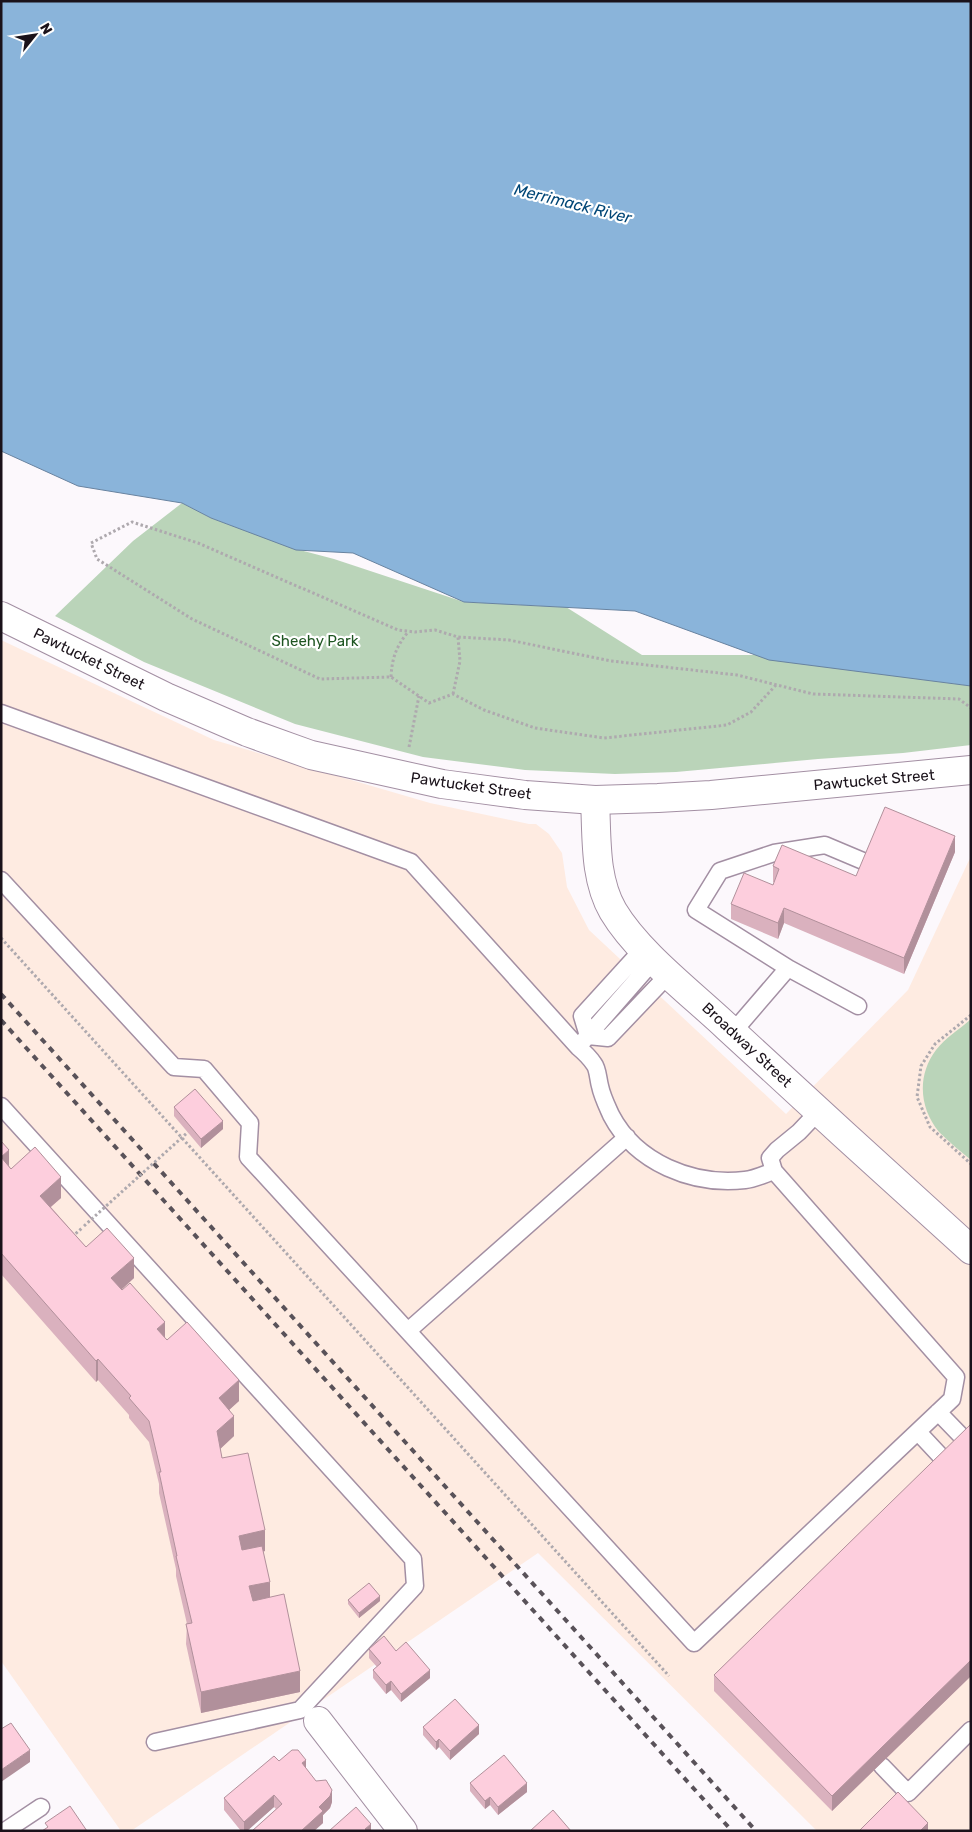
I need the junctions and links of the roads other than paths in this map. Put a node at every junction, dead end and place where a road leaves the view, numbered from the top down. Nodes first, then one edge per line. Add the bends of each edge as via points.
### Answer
1 (1, 616) edge
2 (1, 713) edge
3 (971, 770) edge
4 (595, 800) junction
5 (863, 861) edge
6 (1, 880) edge
7 (655, 961) junction
8 (788, 968) junction
9 (858, 1006) dead end
10 (732, 1032) junction
11 (583, 1042) junction
12 (1, 1106) edge
13 (818, 1112) junction
14 (627, 1137) junction
15 (774, 1171) junction
16 (971, 1250) edge
17 (409, 1330) junction
18 (938, 1412) junction
19 (918, 1432) junction
20 (968, 1443) edge
21 (947, 1463) edge
22 (318, 1722) dead end
23 (971, 1730) edge
24 (155, 1742) dead end
25 (882, 1766) edge
26 (41, 1807) dead end
27 (5, 1831) edge
28 (403, 1831) edge

1 - 4 main road, Pawtucket Street via 166,697 247,732 312,755 442,784
2 - 11 lane via 411,862
3 - 4 main road, Pawtucket Street via 710,795
4 - 7 main road, Broadway Street via 598,857 605,892 626,930
5 - 8 lane via 825,845 774,853 720,871 696,910
6 - 17 lane via 174,1067 204,1069 250,1124 248,1157
7 - 10 main road, Broadway Street
7 - 11 lane via 608,1038
7 - 11 lane via 582,1016
8 - 9 lane
8 - 10 lane
10 - 13 main road, Broadway Street
11 - 14 lane via 596,1065 600,1088 612,1116
12 - 24 lane via 413,1559 415,1586 300,1710
13 - 15 lane via 770,1158
13 - 16 main road, Broadway Street
14 - 15 lane via 645,1154 688,1176 706,1180 746,1180
14 - 17 lane
15 - 18 lane via 956,1377 952,1399
17 - 19 lane via 694,1643
18 - 19 lane
18 - 20 lane
19 - 21 lane
22 - 28 main road
23 - 25 lane via 908,1793
26 - 27 lane

